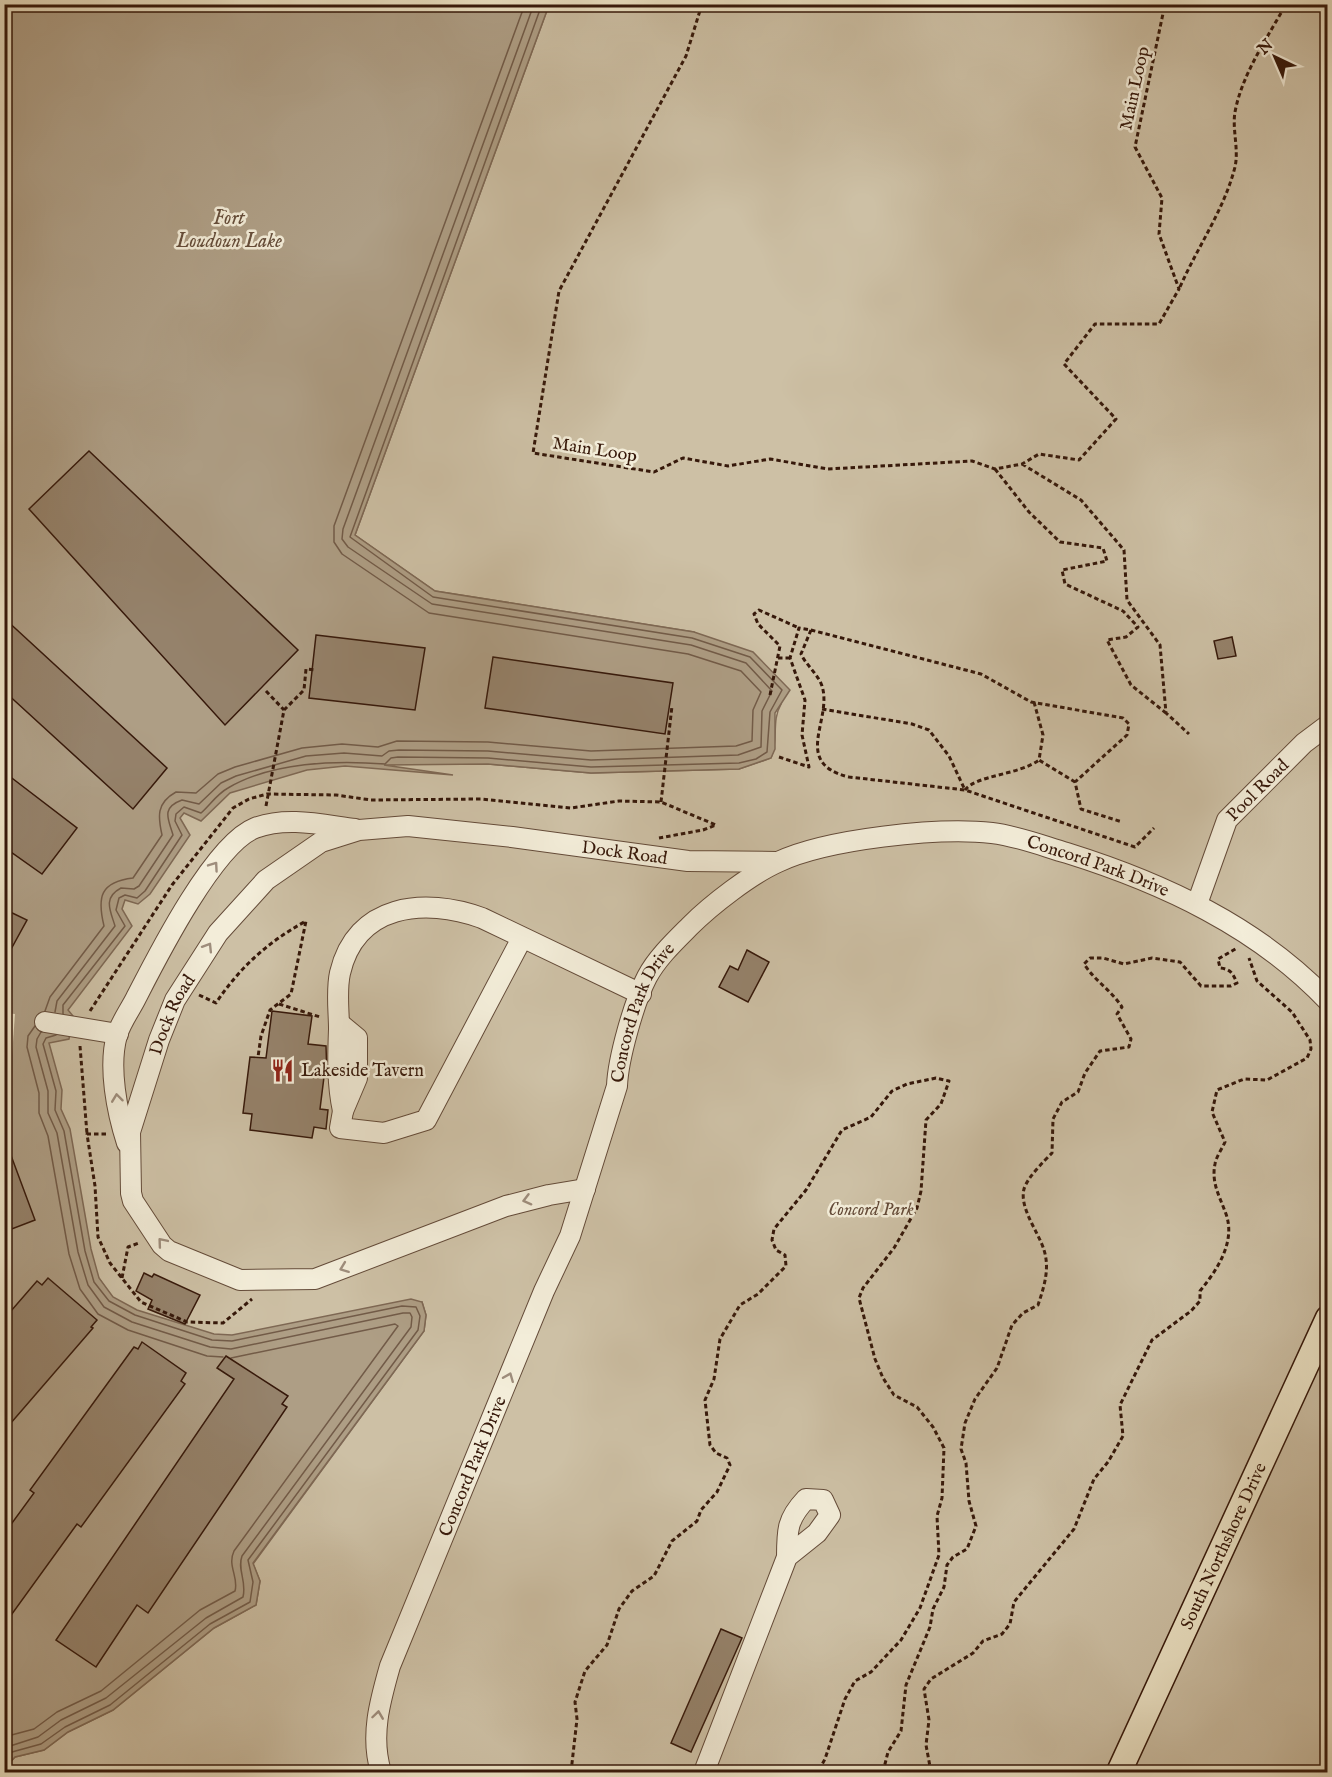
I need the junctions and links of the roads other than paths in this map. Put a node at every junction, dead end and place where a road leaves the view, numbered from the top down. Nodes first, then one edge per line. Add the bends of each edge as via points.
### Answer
1 (1328, 725) edge
2 (359, 830) junction
3 (778, 862) junction
4 (1197, 904) junction
5 (522, 938) junction
6 (641, 994) junction
7 (1328, 1001) edge
8 (45, 1022) dead end
9 (118, 1034) junction
10 (131, 1154) junction
11 (585, 1189) junction
12 (1328, 1318) edge
13 (788, 1557) dead end
14 (381, 1773) edge
15 (704, 1773) edge
16 (1119, 1773) edge

1 - 4 street, Pool Road via 1304,743 1227,820
2 - 3 street, Dock Road via 432,827 688,861
9 -> 2 street via 177,921 224,852 240,837 254,828 286,821
10 -> 2 street, Dock Road via 130,1131 159,1040 176,1000 212,940 272,875 321,842
3 - 4 street, Concord Park Drive via 864,840 994,833 1103,864
3 - 6 street, Concord Park Drive via 704,912 671,945 646,978
4 - 7 street, Concord Park Drive via 1289,963
5 - 5 street via 426,1120 384,1134 340,1128 357,1078 357,1038 339,1023 339,977 343,961 360,932 377,920 418,908 447,907 482,918
5 - 6 street
6 - 11 street, Concord Park Drive
8 - 9 street
10 -> 9 street via 114,1069
11 -> 10 street, Dock Road via 506,1206 311,1280 240,1280 169,1251 156,1236 133,1201
14 -> 11 street, Concord Park Drive via 375,1733 390,1666 570,1236
12 - 16 main road, South Northshore Drive
13 - 15 street

